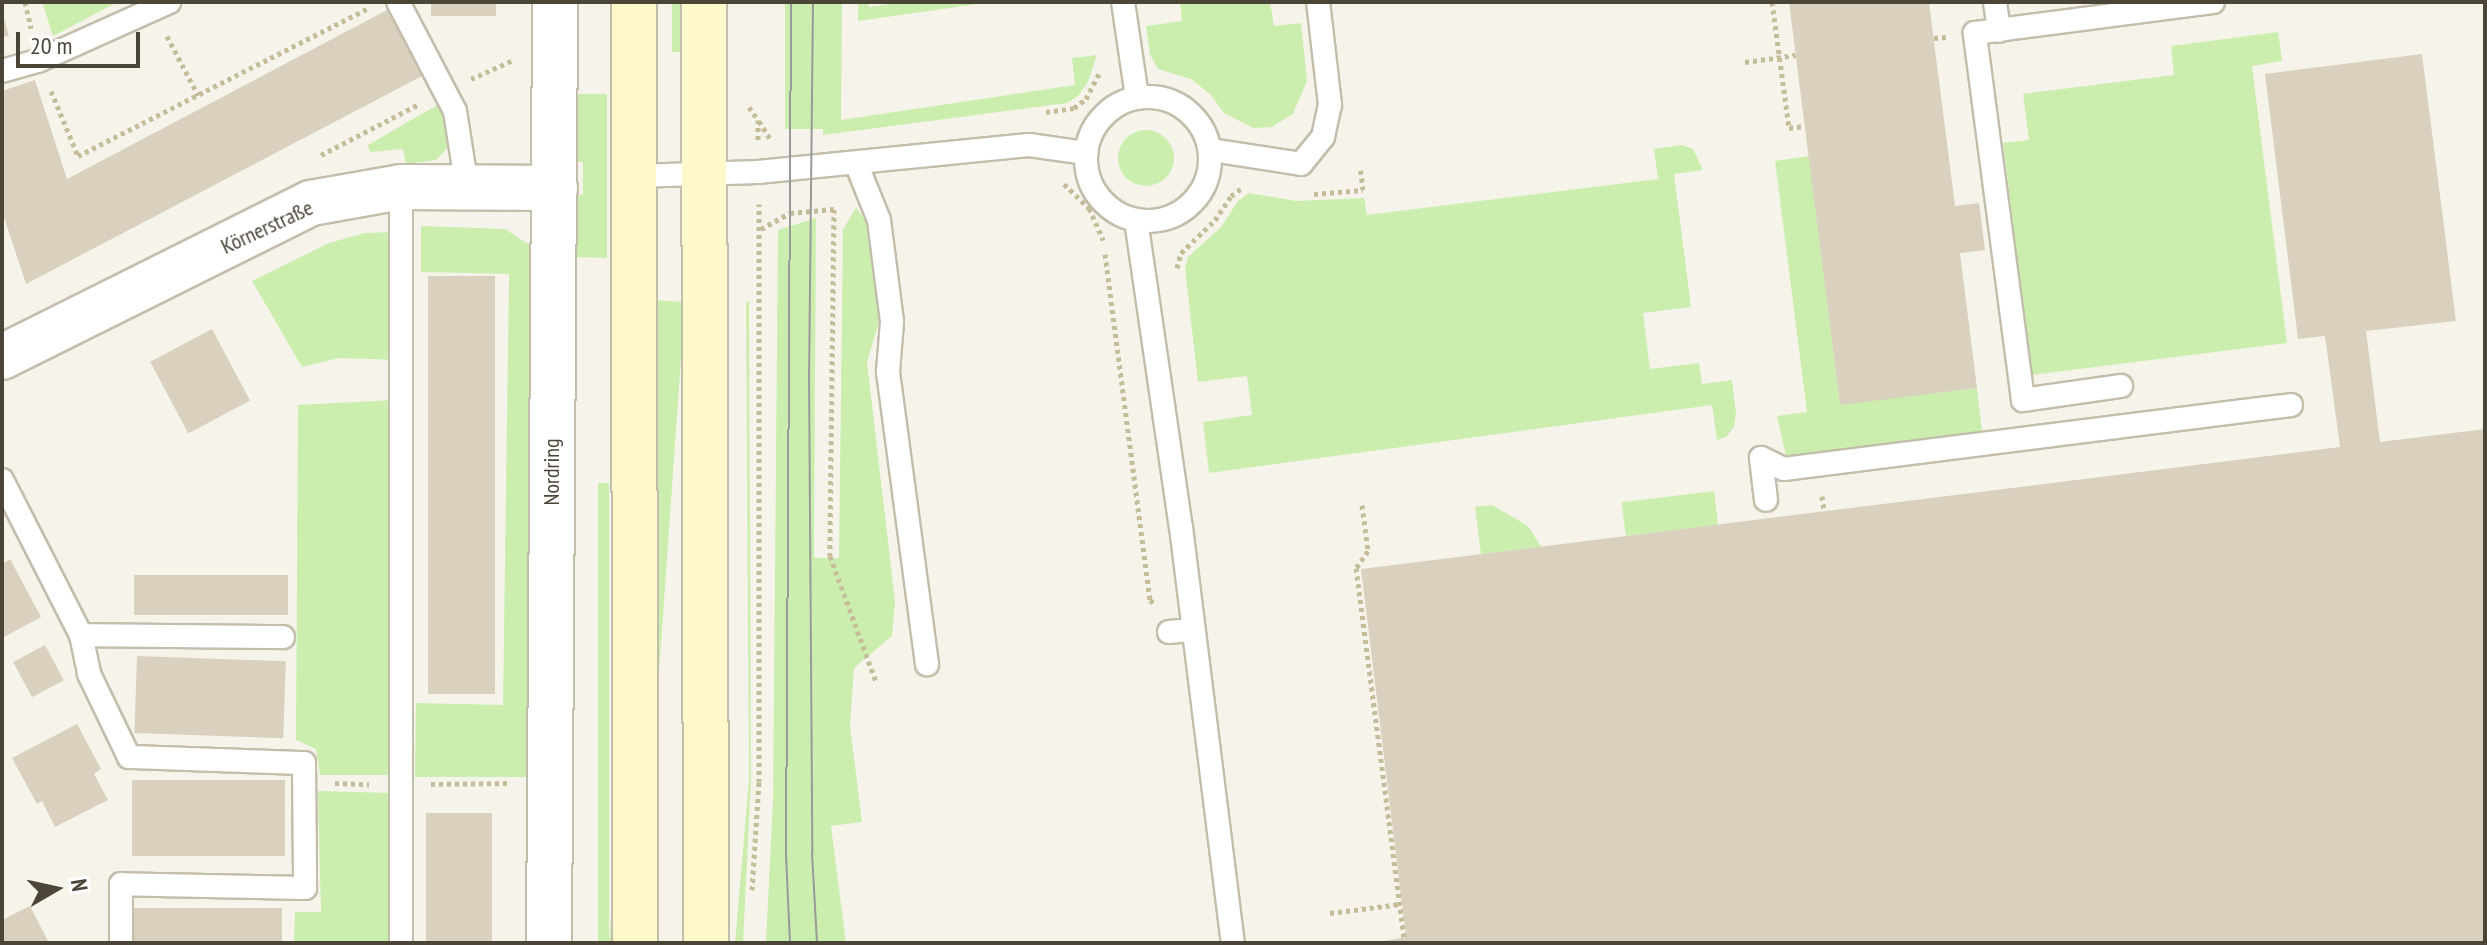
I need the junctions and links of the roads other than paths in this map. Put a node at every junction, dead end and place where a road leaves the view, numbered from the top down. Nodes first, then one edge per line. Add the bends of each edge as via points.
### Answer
1 (398, 2) edge
2 (555, 2) edge
3 (634, 2) edge
4 (704, 2) edge
5 (1123, 2) edge
6 (1318, 2) edge
7 (1995, 2) edge
8 (2213, 2) edge
9 (161, 6) edge
10 (1999, 31) junction
11 (2, 71) edge
12 (1137, 97) junction
13 (1211, 150) junction
14 (1086, 153) junction
15 (856, 163) junction
16 (704, 174) junction
17 (635, 176) junction
18 (401, 187) junction
19 (467, 188) junction
20 (555, 188) junction
21 (1136, 220) junction
22 (2, 357) edge
23 (2121, 386) dead end
24 (2291, 405) dead end
25 (2, 480) edge
26 (1766, 500) dead end
27 (1193, 630) junction
28 (1169, 632) dead end
29 (81, 635) junction
30 (283, 637) dead end
31 (927, 664) dead end
32 (121, 943) edge
33 (401, 943) edge
34 (549, 943) edge
35 (635, 943) edge
36 (706, 943) edge
37 (1233, 943) edge

1 - 19 lane via 455,111
2 - 20 street, Nordring
3 - 17 main road
4 - 16 main road
5 - 12 lane
6 - 13 lane via 1330,105 1323,137 1301,164
7 - 10 lane
8 - 10 lane
9 - 11 lane via 38,61
10 - 23 lane via 1975,33 2023,400
12 - 13 lane via 1178,103 1194,116
12 - 14 lane via 1102,116
13 - 21 lane via 1209,174 1190,206 1155,221
14 - 15 lane via 1029,145
14 - 21 lane via 1087,172 1104,203
15 - 16 lane
15 - 31 lane via 879,220 892,322 888,372
16 - 17 lane
16 - 36 main road
17 - 35 main road
18 - 19 street, Körnerstraße
18 - 22 street, Körnerstraße via 311,203
18 - 33 lane
19 - 20 street, Körnerstraße
20 - 34 street, Nordring
21 - 27 lane
24 - 26 lane via 1784,469 1761,458
25 - 29 lane
27 - 28 lane
27 - 37 lane
29 - 30 lane
29 - 32 lane via 89,674 129,757 304,763 305,888 121,884

